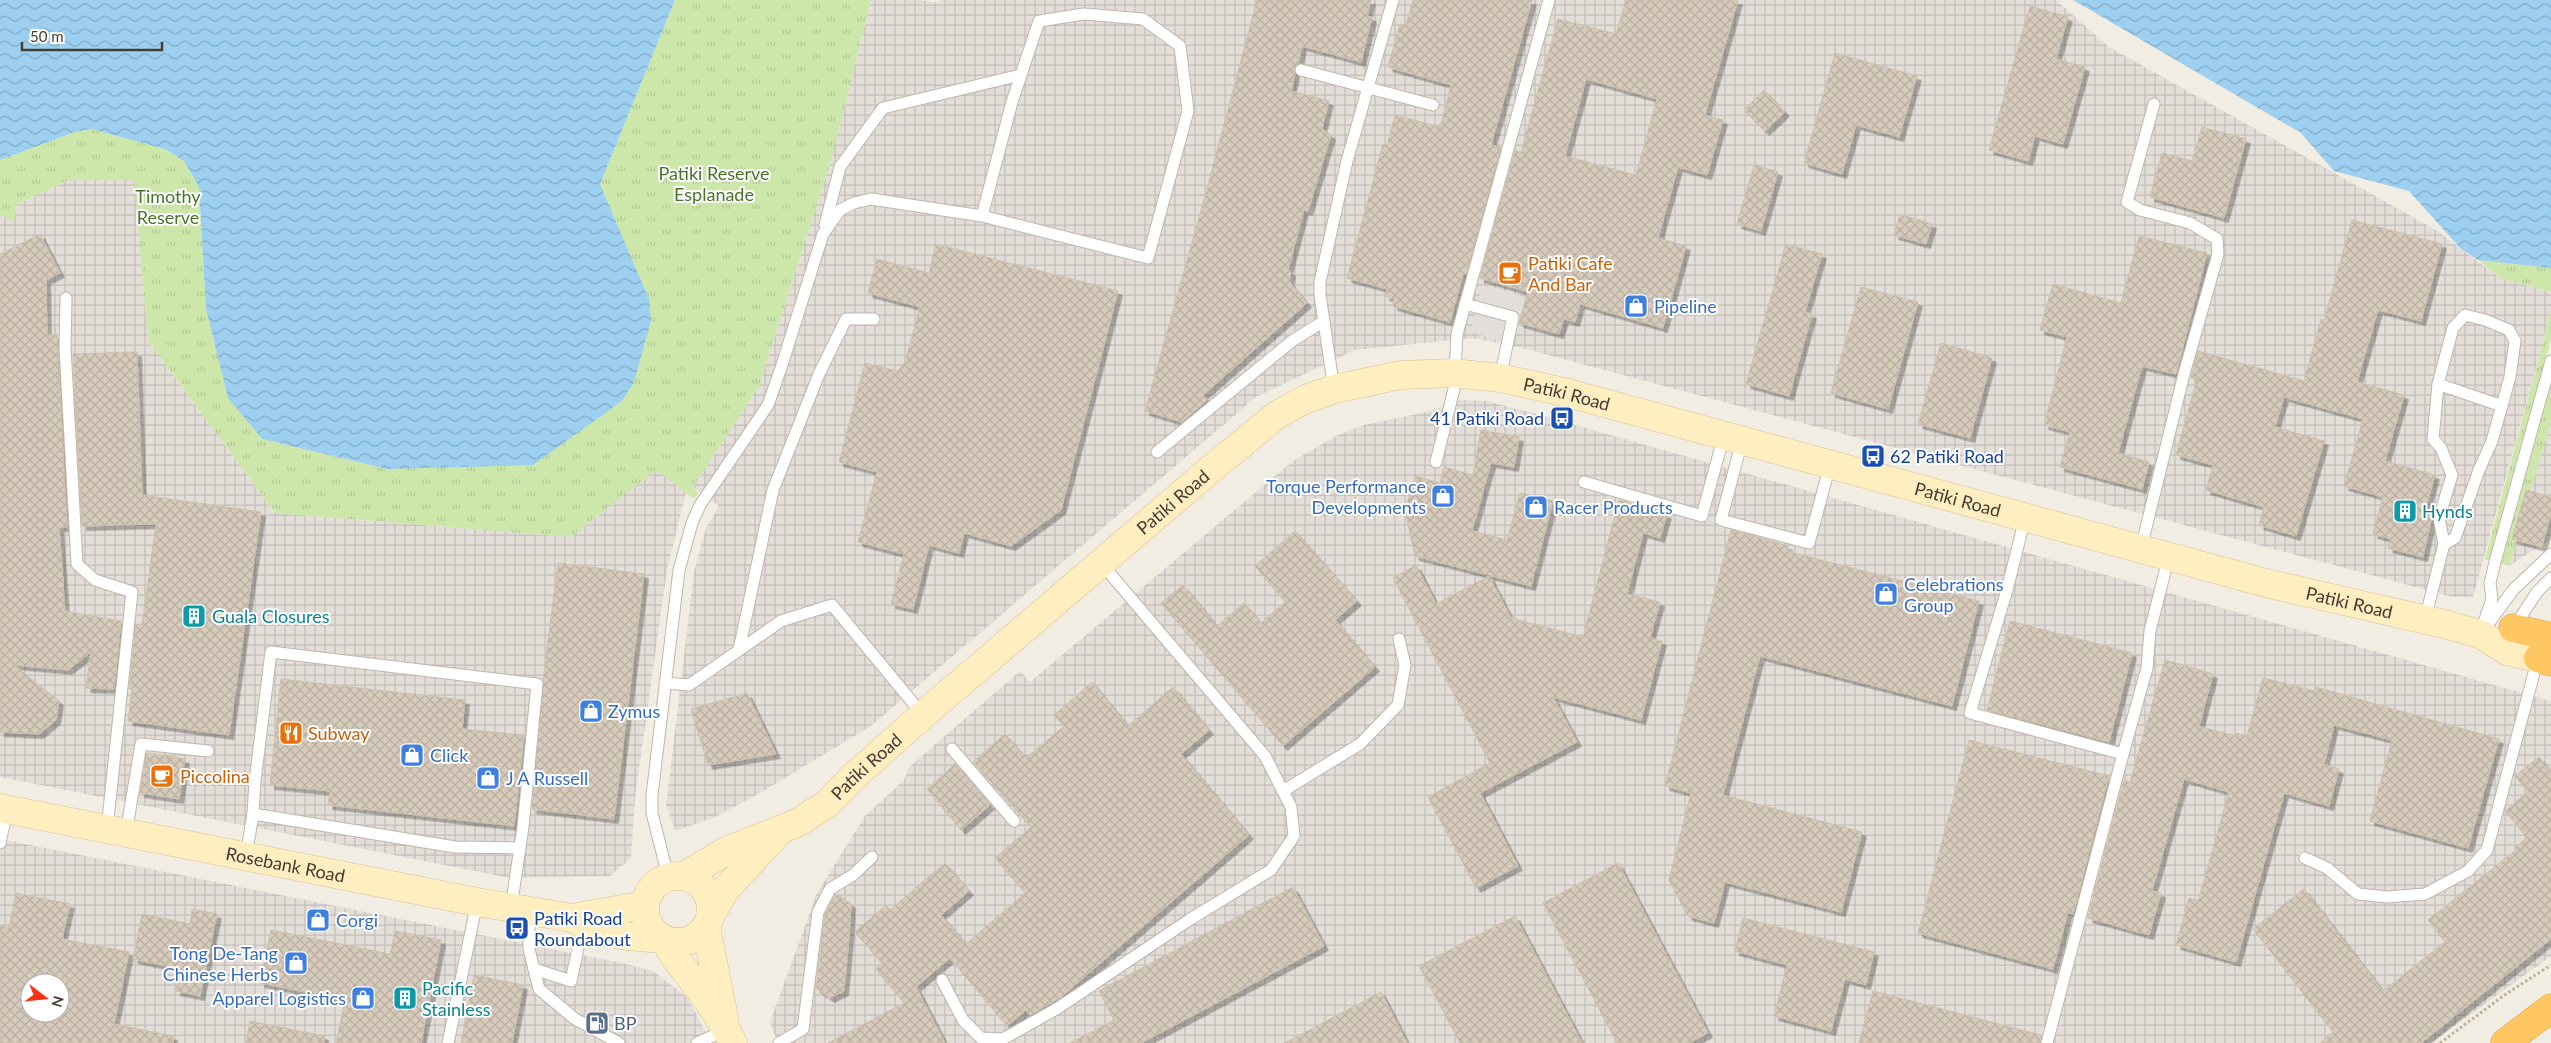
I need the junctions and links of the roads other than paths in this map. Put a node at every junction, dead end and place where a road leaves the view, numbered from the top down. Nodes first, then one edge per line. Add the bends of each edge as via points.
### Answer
1 (1393, 0) edge
2 (1549, 0) edge
3 (1301, 70) dead end
4 (1021, 75) junction
5 (1368, 88) junction
6 (2154, 104) dead end
7 (1433, 105) dead end
8 (982, 216) junction
9 (823, 234) junction
10 (66, 298) dead end
11 (1465, 304) junction
12 (874, 319) dead end
13 (1324, 321) junction
14 (2551, 361) edge
15 (1453, 373) junction
16 (1500, 378) junction
17 (2438, 384) junction
18 (1334, 389) junction
19 (2502, 406) junction
20 (1733, 438) junction
21 (1157, 452) dead end
22 (1436, 462) dead end
23 (1830, 465) junction
24 (1584, 482) dead end
25 (2026, 517) junction
26 (2444, 544) junction
27 (2141, 548) junction
28 (2551, 554) edge
29 (2169, 556) junction
30 (1101, 563) junction
31 (2551, 578) edge
32 (2425, 620) junction
33 (2480, 634) junction
34 (1399, 639) dead end
35 (2509, 639) junction
36 (739, 650) junction
37 (2547, 652) edge
38 (665, 683) junction
39 (923, 715) junction
40 (952, 749) dead end
41 (208, 751) dead end
42 (2123, 754) junction
43 (1283, 791) junction
44 (3, 809) edge
45 (253, 814) junction
46 (1014, 821) dead end
47 (783, 827) junction
48 (116, 831) junction
49 (0, 843) edge
50 (520, 848) junction
51 (246, 856) junction
52 (872, 857) dead end
53 (2305, 858) dead end
54 (676, 876) junction
55 (477, 902) junction
56 (644, 905) junction
57 (520, 909) junction
58 (577, 922) junction
59 (708, 922) junction
60 (664, 939) junction
61 (534, 969) junction
62 (942, 980) dead end
63 (2551, 1008) edge
64 (730, 1037) edge
65 (448, 1043) edge
66 (619, 1043) edge
67 (697, 1043) edge
68 (779, 1043) edge
69 (2047, 1043) edge
70 (2505, 1043) edge

1 - 5 lane
2 - 11 lane
3 - 5 lane
4 - 8 lane
4 - 8 lane via 1039,21 1084,14 1144,19 1180,46 1188,111 1148,258
4 - 9 lane via 883,108 840,167
5 - 7 lane
5 - 13 lane via 1347,161 1323,268 1320,296
6 - 27 lane via 2128,202 2140,210 2190,223 2217,238 2218,254
8 - 9 lane via 871,199 840,210
9 - 38 lane via 768,405 700,505 692,524 679,570
10 - 48 lane via 65,348 77,564 95,580 132,592
11 - 15 lane via 1457,334
11 - 16 lane via 1513,317
12 - 36 lane via 846,319 819,374 774,490
13 - 18 lane
13 - 21 lane via 1292,341
14 - 33 lane via 2495,562 2490,583 2492,599
15 - 16 main road, Patiki Road
15 - 18 main road, Patiki Road via 1401,375
15 - 22 lane via 1454,389
16 - 20 main road, Patiki Road
17 - 19 lane
17 - 19 lane via 2453,328 2465,315 2485,320 2509,330 2514,341 2510,377
17 - 26 lane via 2433,439 2441,448 2452,475 2439,518
18 - 30 main road, Patiki Road via 1278,414
19 - 26 lane via 2455,538
20 - 23 main road, Patiki Road
20 - 23 lane via 1721,520 1809,543
20 - 24 lane via 1702,516
23 - 25 main road, Patiki Road
25 - 27 main road, Patiki Road
25 - 42 lane via 1970,713
26 - 32 lane
27 - 29 main road, Patiki Road
28 - 33 lane via 2513,590
29 - 32 main road, Patiki Road via 2266,583
29 - 42 lane via 2150,631 2147,668
30 - 39 main road, Patiki Road
30 - 43 lane via 1265,756
31 - 35 lane via 2537,592
32 - 33 main road, Patiki Road
33 - 35 main road, Patiki Road
34 - 43 lane via 1405,665 1398,705 1360,744
35 - 37 main road, Patiki Road
36 - 38 lane via 689,685
36 - 39 lane via 781,621 832,606
37 - 53 lane via 2487,850 2468,871 2425,894 2387,897 2358,894 2327,868
38 - 54 lane via 652,813
39 - 47 main road, Patiki Road via 850,779 827,804 797,823
40 - 46 lane
41 - 48 lane via 141,744
42 - 69 lane
43 - 62 lane via 1291,807 1294,836 1271,870 1189,920 1058,1008 1003,1039 981,1038 962,1020
44 - 48 main road, Rosebank Road
44 - 49 lane
45 - 50 lane via 455,847
45 - 50 lane via 254,781 271,652 537,684
45 - 51 lane
47 - 54 main road, Patiki Road
47 - 59 main road, Patiki Road via 724,890
48 - 51 main road, Rosebank Road
50 - 57 lane
51 - 55 main road, Rosebank Road
52 - 68 lane via 853,875 830,889 818,912 803,1029
54 - 56 main road via 650,889
54 - 59 main road via 699,883 709,896
55 - 57 main road, Rosebank Road
55 - 65 lane
56 - 58 main road, Rosebank Road
56 - 60 main road via 652,930
57 - 58 main road, Rosebank Road
57 - 61 lane
58 - 60 main road, Rosebank Road via 622,937
58 - 61 lane via 571,981
59 - 60 main road via 697,936 685,942
59 - 64 main road
60 - 64 main road via 672,957 687,973
61 - 66 lane via 539,989 575,1019
63 - 70 highway
64 - 67 lane

